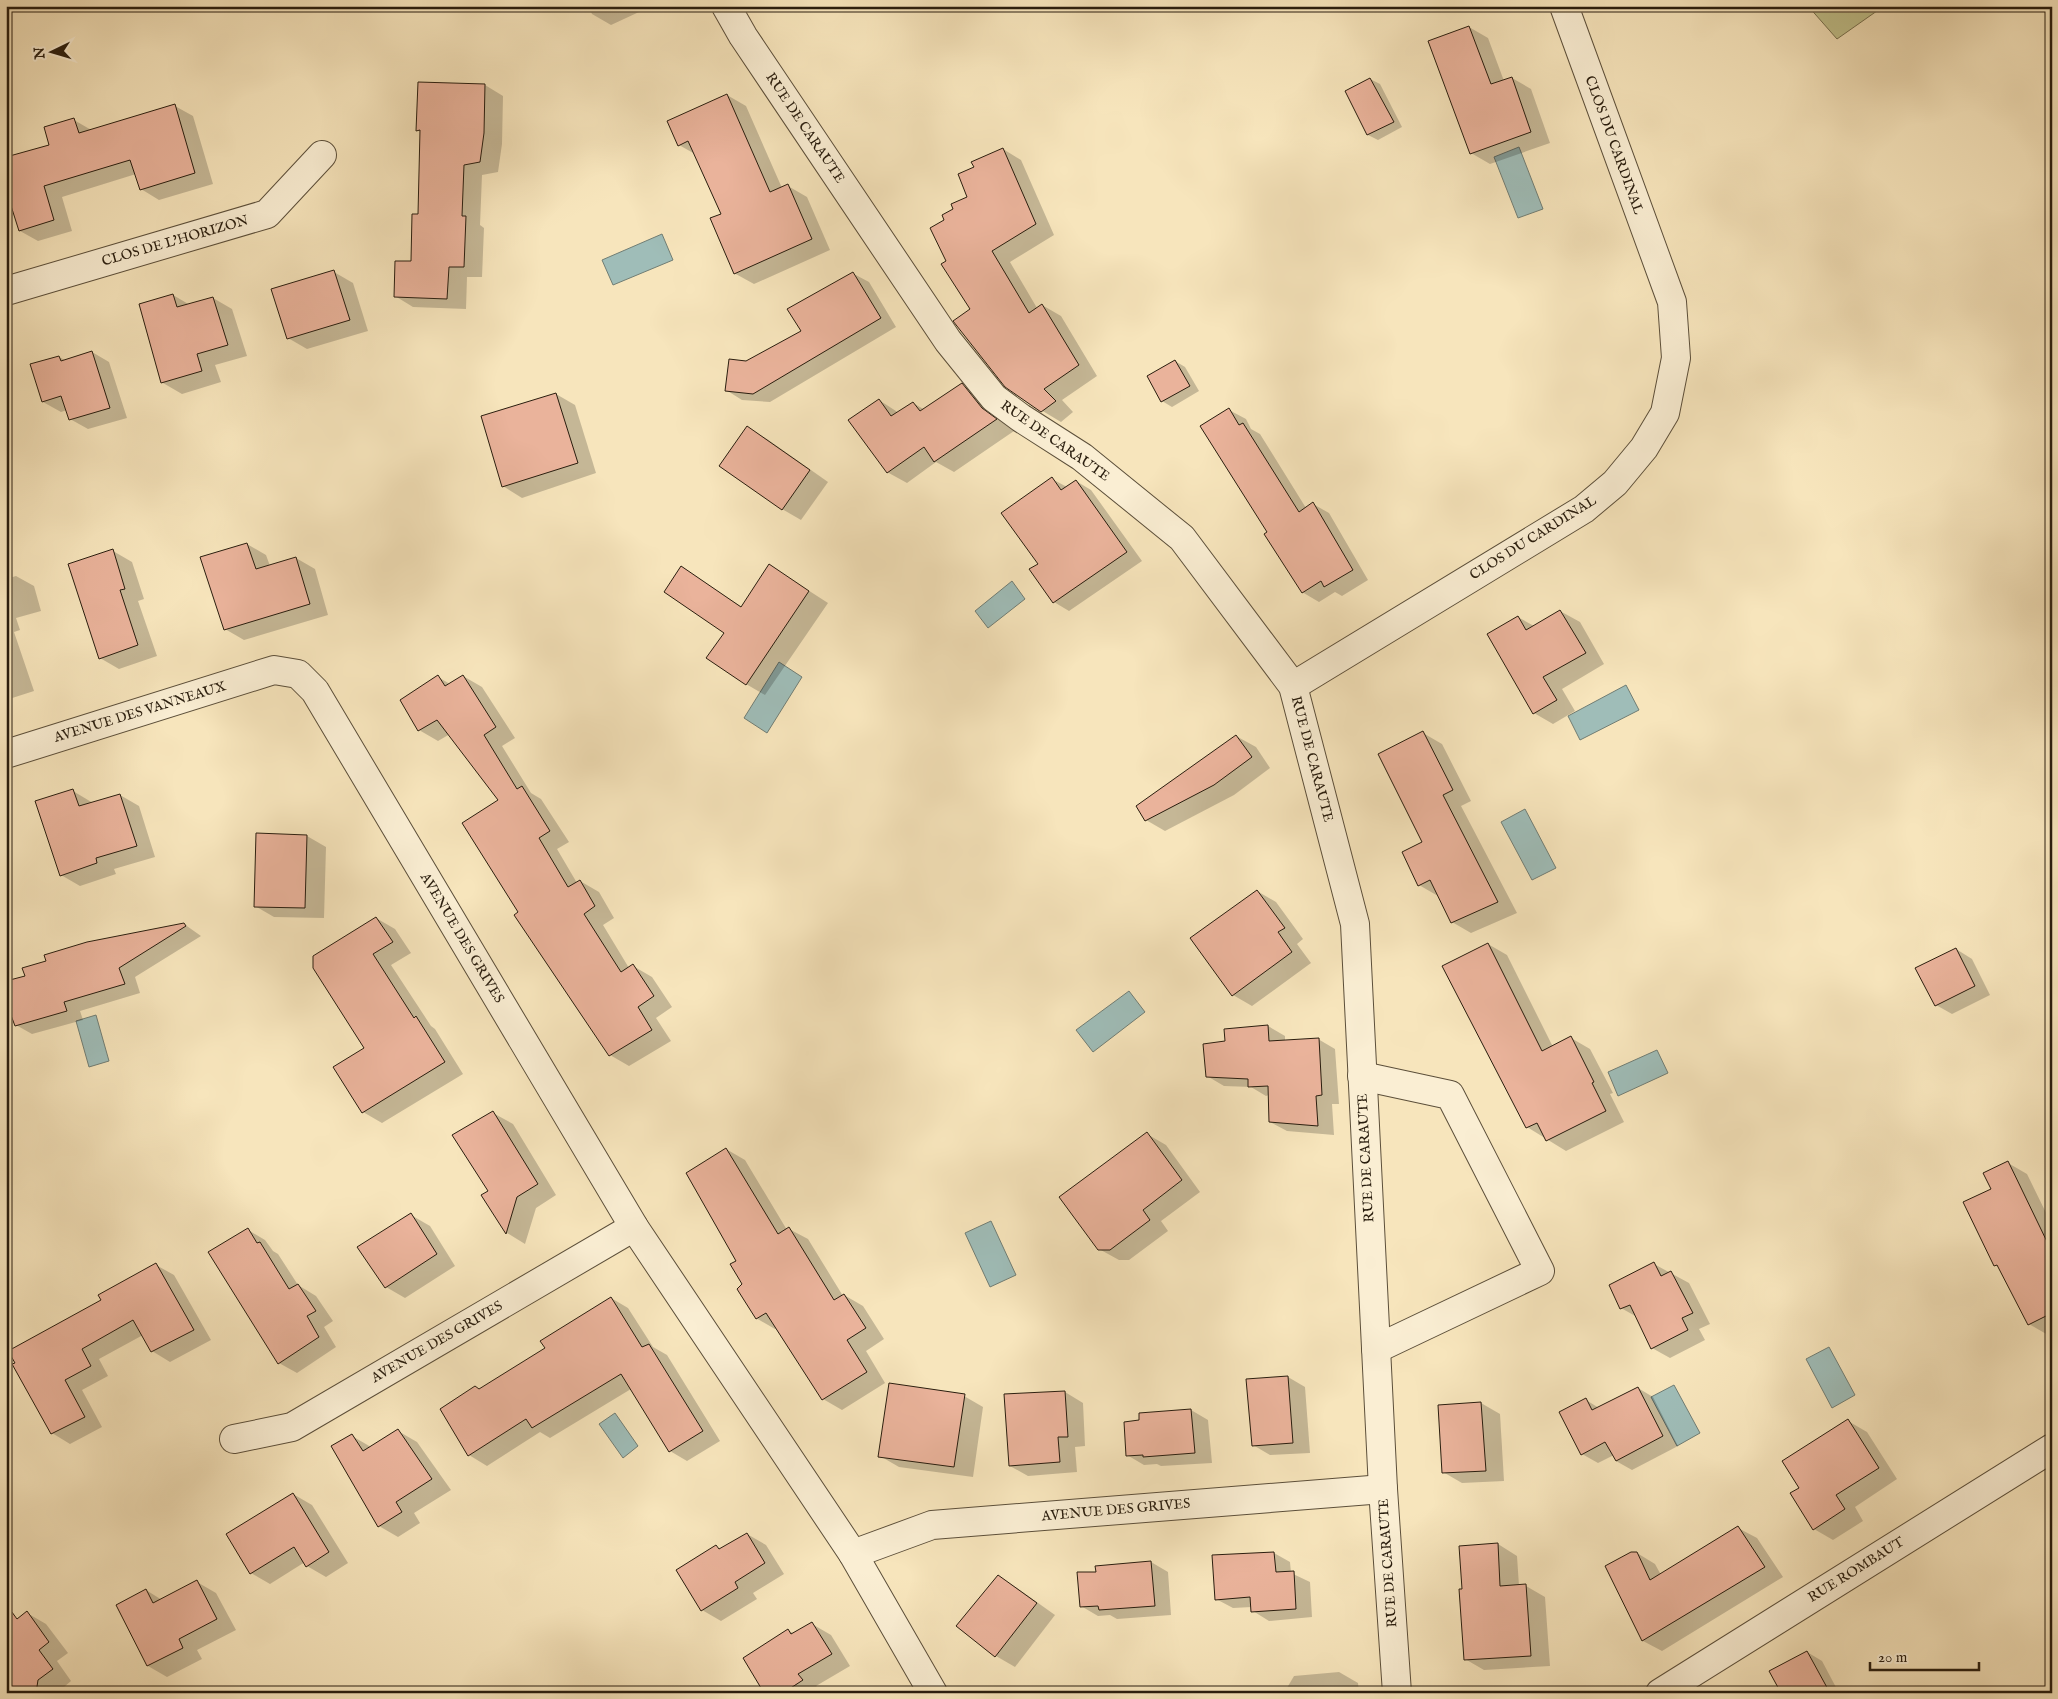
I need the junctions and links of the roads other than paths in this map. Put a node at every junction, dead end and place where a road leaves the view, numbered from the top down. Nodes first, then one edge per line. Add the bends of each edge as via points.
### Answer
1 (726, 6) edge
2 (1564, 6) edge
3 (322, 155) dead end
4 (6, 291) edge
5 (274, 670) joint
6 (1293, 686) junction
7 (6, 754) edge
8 (1362, 1076) junction
9 (634, 1227) junction
10 (1376, 1349) junction
11 (234, 1439) dead end
12 (2052, 1448) edge
13 (1383, 1489) junction
14 (853, 1554) junction
15 (933, 1693) edge
16 (1397, 1693) edge
17 (1660, 1693) edge

1 - 6 street, RUE DE CARAUTE via 948,340 994,398 1082,457 1182,538
2 - 6 street, CLOS DU CARDINAL via 1672,302 1676,358 1665,413 1644,448 1615,483 1584,508
3 - 4 street, CLOS DE L'HORIZON via 267,214
5 - 7 street, AVENUE DES VANNEAUX
5 - 9 street, AVENUE DES GRIVES via 298,674 315,691
6 - 8 street, RUE DE CARAUTE via 1355,924
8 - 10 street, RUE DE CARAUTE
8 - 10 street via 1450,1095 1540,1271
9 - 11 street, AVENUE DES GRIVES via 292,1427
9 - 14 street, AVENUE DES GRIVES
10 - 13 street, RUE DE CARAUTE
12 - 17 street, RUE ROMBAUT
13 - 14 street, AVENUE DES GRIVES via 932,1525
13 - 16 street, RUE DE CARAUTE
14 - 15 street, AVENUE DES GRIVES

